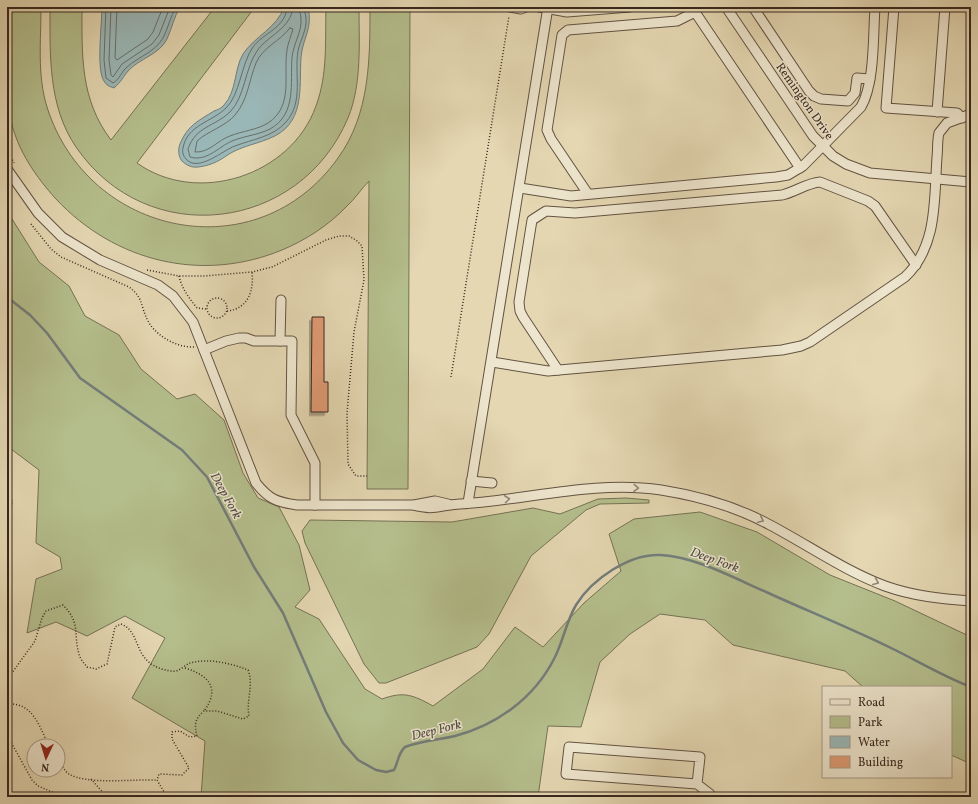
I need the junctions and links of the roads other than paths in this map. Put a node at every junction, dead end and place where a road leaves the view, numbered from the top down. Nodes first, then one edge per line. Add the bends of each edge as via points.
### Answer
1 (526, 7) edge
2 (630, 7) edge
3 (726, 7) edge
4 (753, 7) edge
5 (875, 7) edge
6 (894, 7) edge
7 (945, 7) edge
8 (545, 8) edge
9 (604, 8) edge
10 (510, 9) edge
11 (544, 32) junction
12 (562, 35) junction
13 (870, 79) junction
14 (937, 112) junction
15 (971, 114) edge
16 (962, 118) junction
17 (822, 146) junction
18 (11, 168) edge
19 (800, 168) junction
20 (935, 178) junction
21 (968, 181) edge
22 (520, 188) junction
23 (588, 194) junction
24 (916, 265) junction
25 (281, 300) dead end
26 (280, 341) junction
27 (203, 348) junction
28 (492, 362) junction
29 (558, 370) junction
30 (472, 481) junction
31 (492, 483) dead end
32 (468, 503) junction
33 (315, 505) junction
34 (971, 601) edge
35 (697, 784) junction
36 (710, 797) edge

1 - 10 street
2 - 9 street
3 - 17 street, Remington Drive
4 - 13 street via 809,91 816,97 848,101 855,93 858,78
5 - 13 street
6 - 14 street via 886,108
7 - 14 street
8 - 9 street via 567,12
8 - 11 street
11 - 12 street
11 - 22 street
12 - 19 street via 568,30 677,21 695,12
12 - 23 street via 547,130
13 - 17 street via 867,98 861,107
14 - 16 street via 958,113
15 - 16 street
16 - 20 street via 947,124 939,133
17 - 19 street
17 - 20 street, Remington Drive via 840,160 861,170 878,174
18 - 27 street via 38,213 62,237 100,260 158,285 173,296 193,322
19 - 23 street via 788,175 776,177
20 - 21 street, Remington Drive
20 - 24 street via 929,240
22 - 23 street via 567,195
22 - 28 street
24 - 29 street via 905,277 801,346 782,350
24 - 29 street via 875,206 820,182 812,182 782,195 575,213 546,211 532,220 519,302 523,317
25 - 26 street
26 - 27 street via 239,338
26 - 33 street via 292,341 291,414 315,463
27 - 33 street via 256,483 267,496 281,502
28 - 29 street via 545,371
28 - 30 street
30 - 31 street
30 - 32 street
32 - 33 street via 448,504 436,508 413,505
32 -> 34 street via 596,488 641,488 678,493 714,502 769,524 885,586 926,596
35 - 35 street via 566,774 569,747 700,758
35 - 36 street via 710,794

